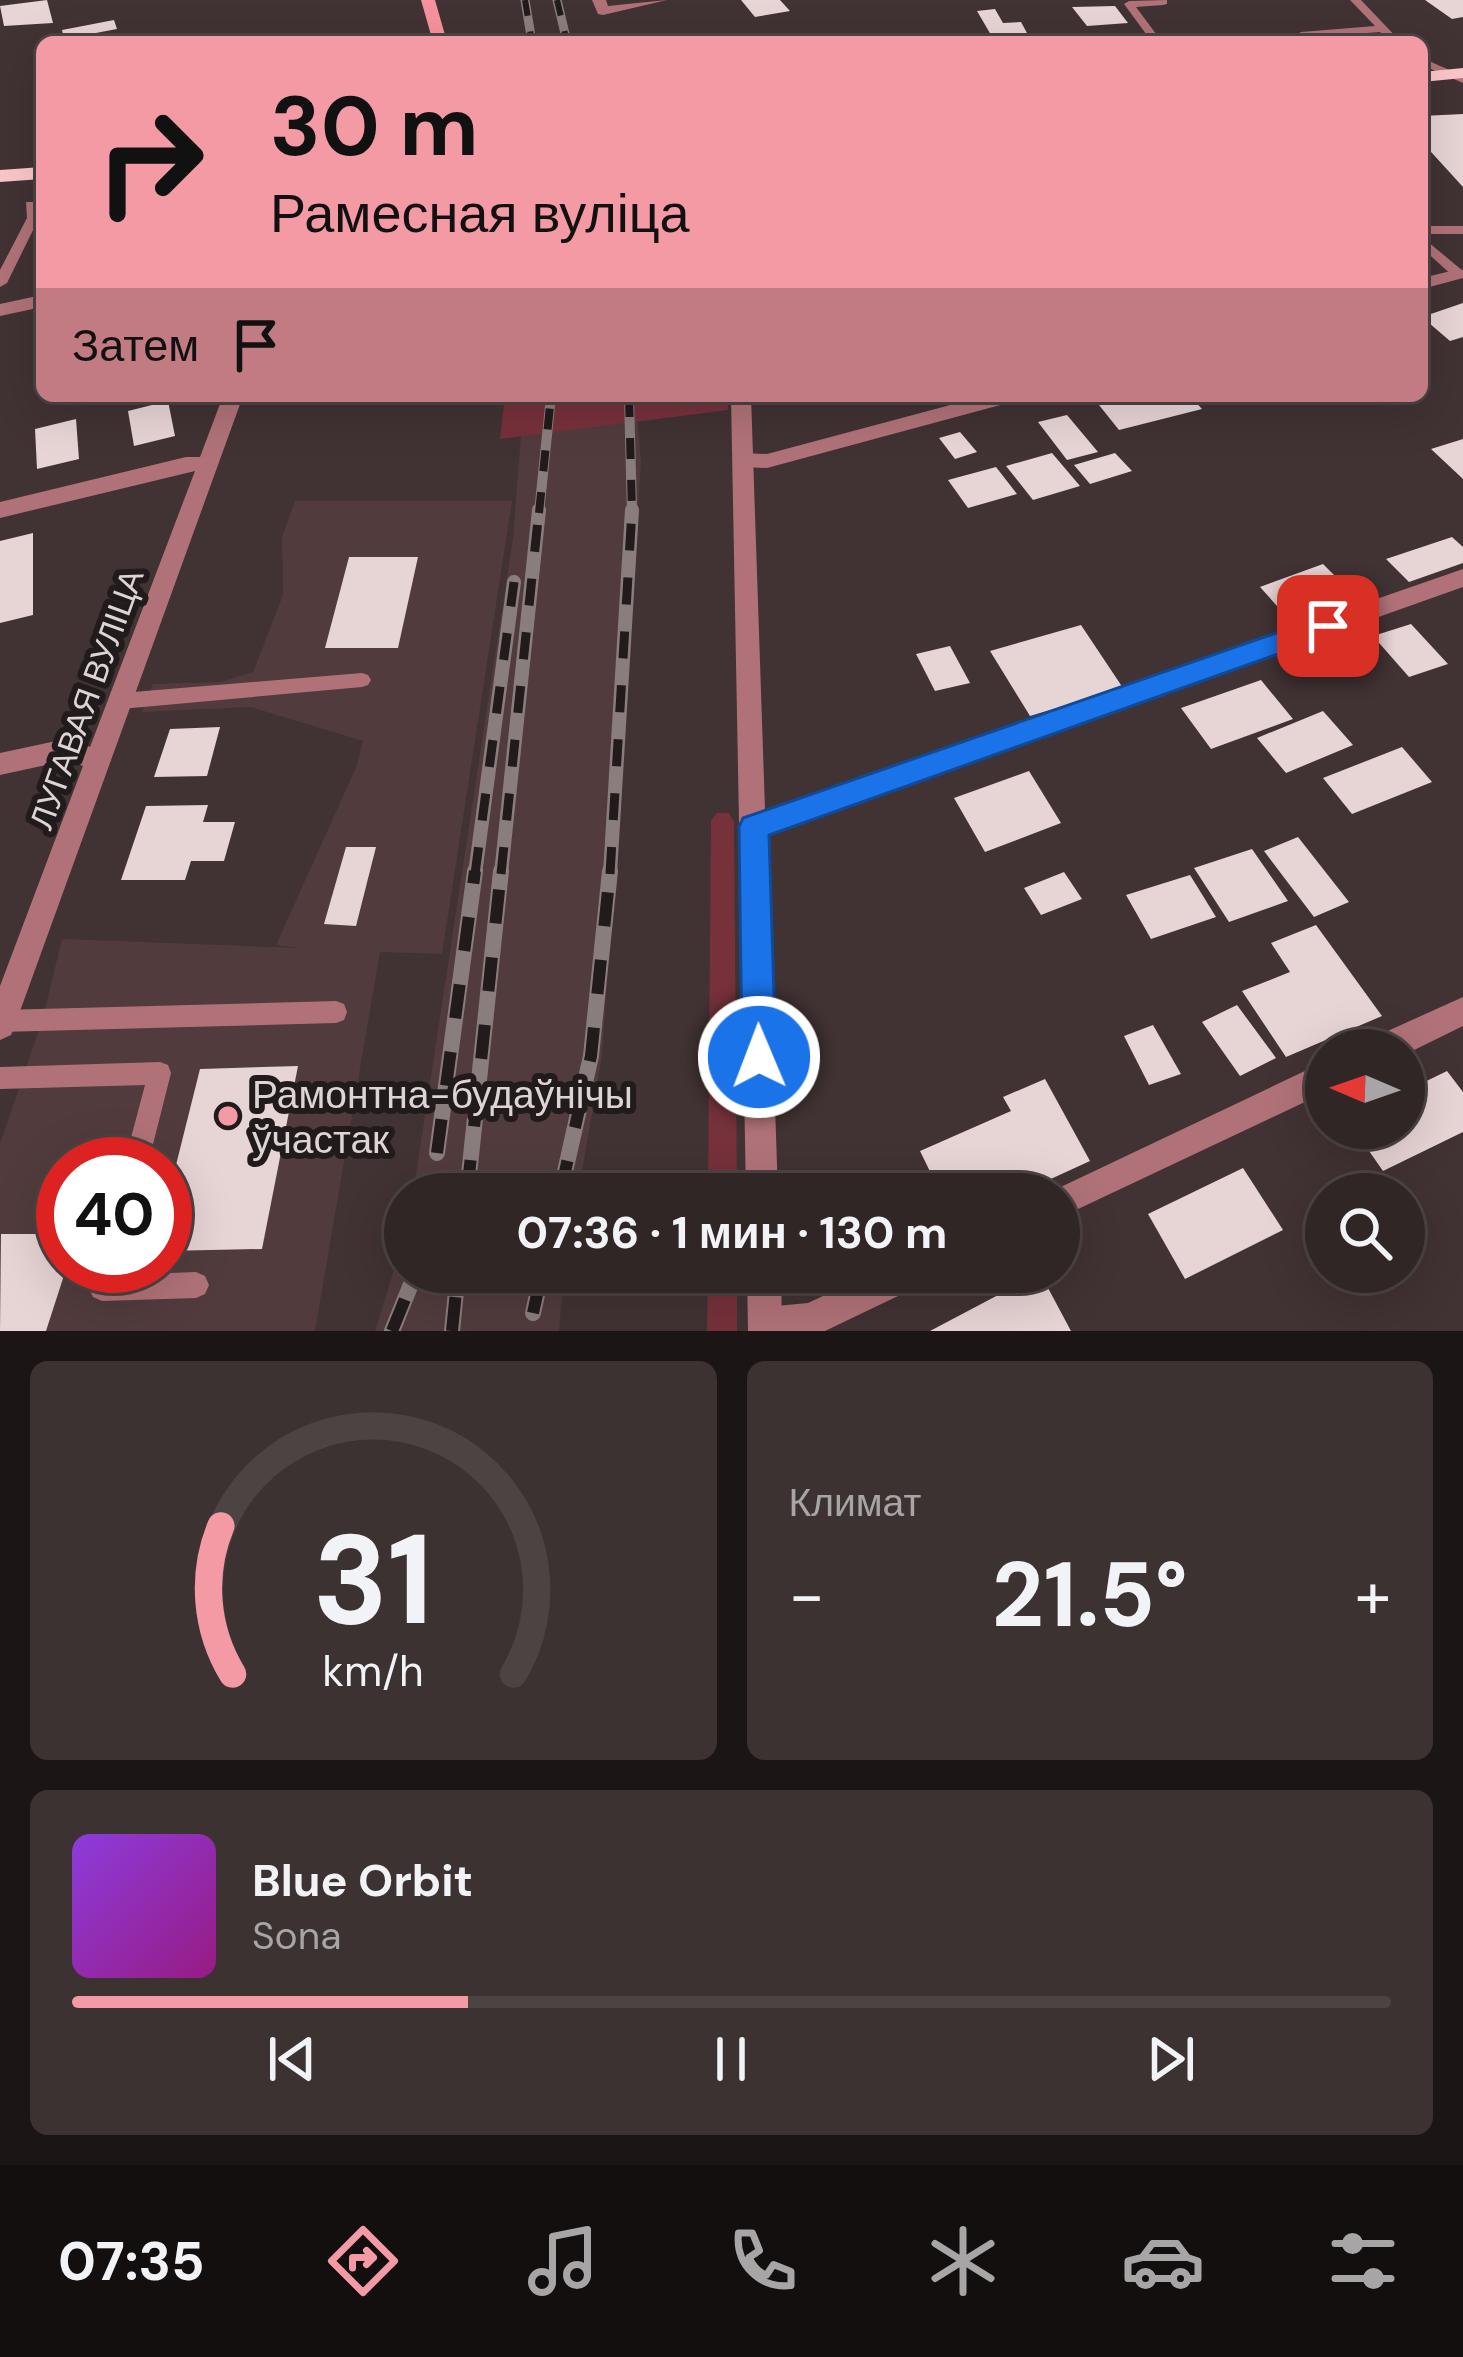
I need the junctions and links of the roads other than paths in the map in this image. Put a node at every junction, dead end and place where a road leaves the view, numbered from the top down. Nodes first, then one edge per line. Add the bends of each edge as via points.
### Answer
1 (428, 0) edge
2 (660, 0) edge
3 (1355, 0) edge
4 (1163, 2) edge
5 (601, 5) edge
6 (1380, 29) junction
7 (1301, 35) dead end
8 (438, 36) edge
9 (1153, 36) edge
10 (1389, 36) edge
11 (1463, 55) edge
12 (1428, 58) edge
13 (1428, 62) edge
14 (1428, 76) edge
15 (1459, 76) edge
16 (36, 154) edge
17 (0, 157) edge
18 (36, 173) edge
19 (0, 176) edge
20 (30, 205) dead end
21 (1428, 230) edge
22 (1463, 230) edge
23 (1428, 246) edge
24 (1459, 274) joint
25 (1428, 282) edge
26 (0, 284) edge
27 (36, 302) edge
28 (0, 310) edge
29 (231, 402) edge
30 (741, 402) edge
31 (986, 402) edge
32 (743, 460) junction
33 (208, 464) junction
34 (0, 510) edge
35 (1463, 578) edge
36 (362, 680) dead end
37 (121, 701) junction
38 (99, 762) junction
39 (0, 764) edge
40 (754, 827) junction
41 (1463, 1011) edge
42 (336, 1012) dead end
43 (1, 1023) edge
44 (1425, 1029) edge
45 (0, 1078) edge
46 (1305, 1086) edge
47 (143, 1137) edge
48 (762, 1173) edge
49 (1080, 1192) edge
50 (192, 1285) edge
51 (196, 1285) dead end
52 (764, 1293) edge
53 (867, 1293) edge
54 (765, 1328) edge

1 - 8 main road
2 - 5 street
3 - 6 lane
4 - 9 lane via 1129,4
6 - 7 lane
6 - 10 lane
11 - 12 main road
13 - 15 lane
14 - 15 main road
16 - 17 main road
18 - 19 main road
20 - 26 lane via 33,218
21 - 22 lane
23 - 24 lane
24 - 25 street
27 - 28 street
29 - 33 street, ЛУГАВАЯ ВУЛІЦА
30 - 32 street
31 - 32 street via 767,461
32 - 40 street
33 - 34 street
33 - 37 street, ЛУГАВАЯ ВУЛІЦА
35 - 40 street
36 - 37 lane
37 - 38 street, ЛУГАВАЯ ВУЛІЦА
38 - 39 street via 70,749
38 - 43 street, ЛУГАВАЯ ВУЛІЦА
40 - 48 street
41 - 44 street
42 - 43 lane
45 - 47 lane via 160,1073
46 - 49 street
50 - 51 lane
52 - 54 street
53 - 54 street via 810,1320

